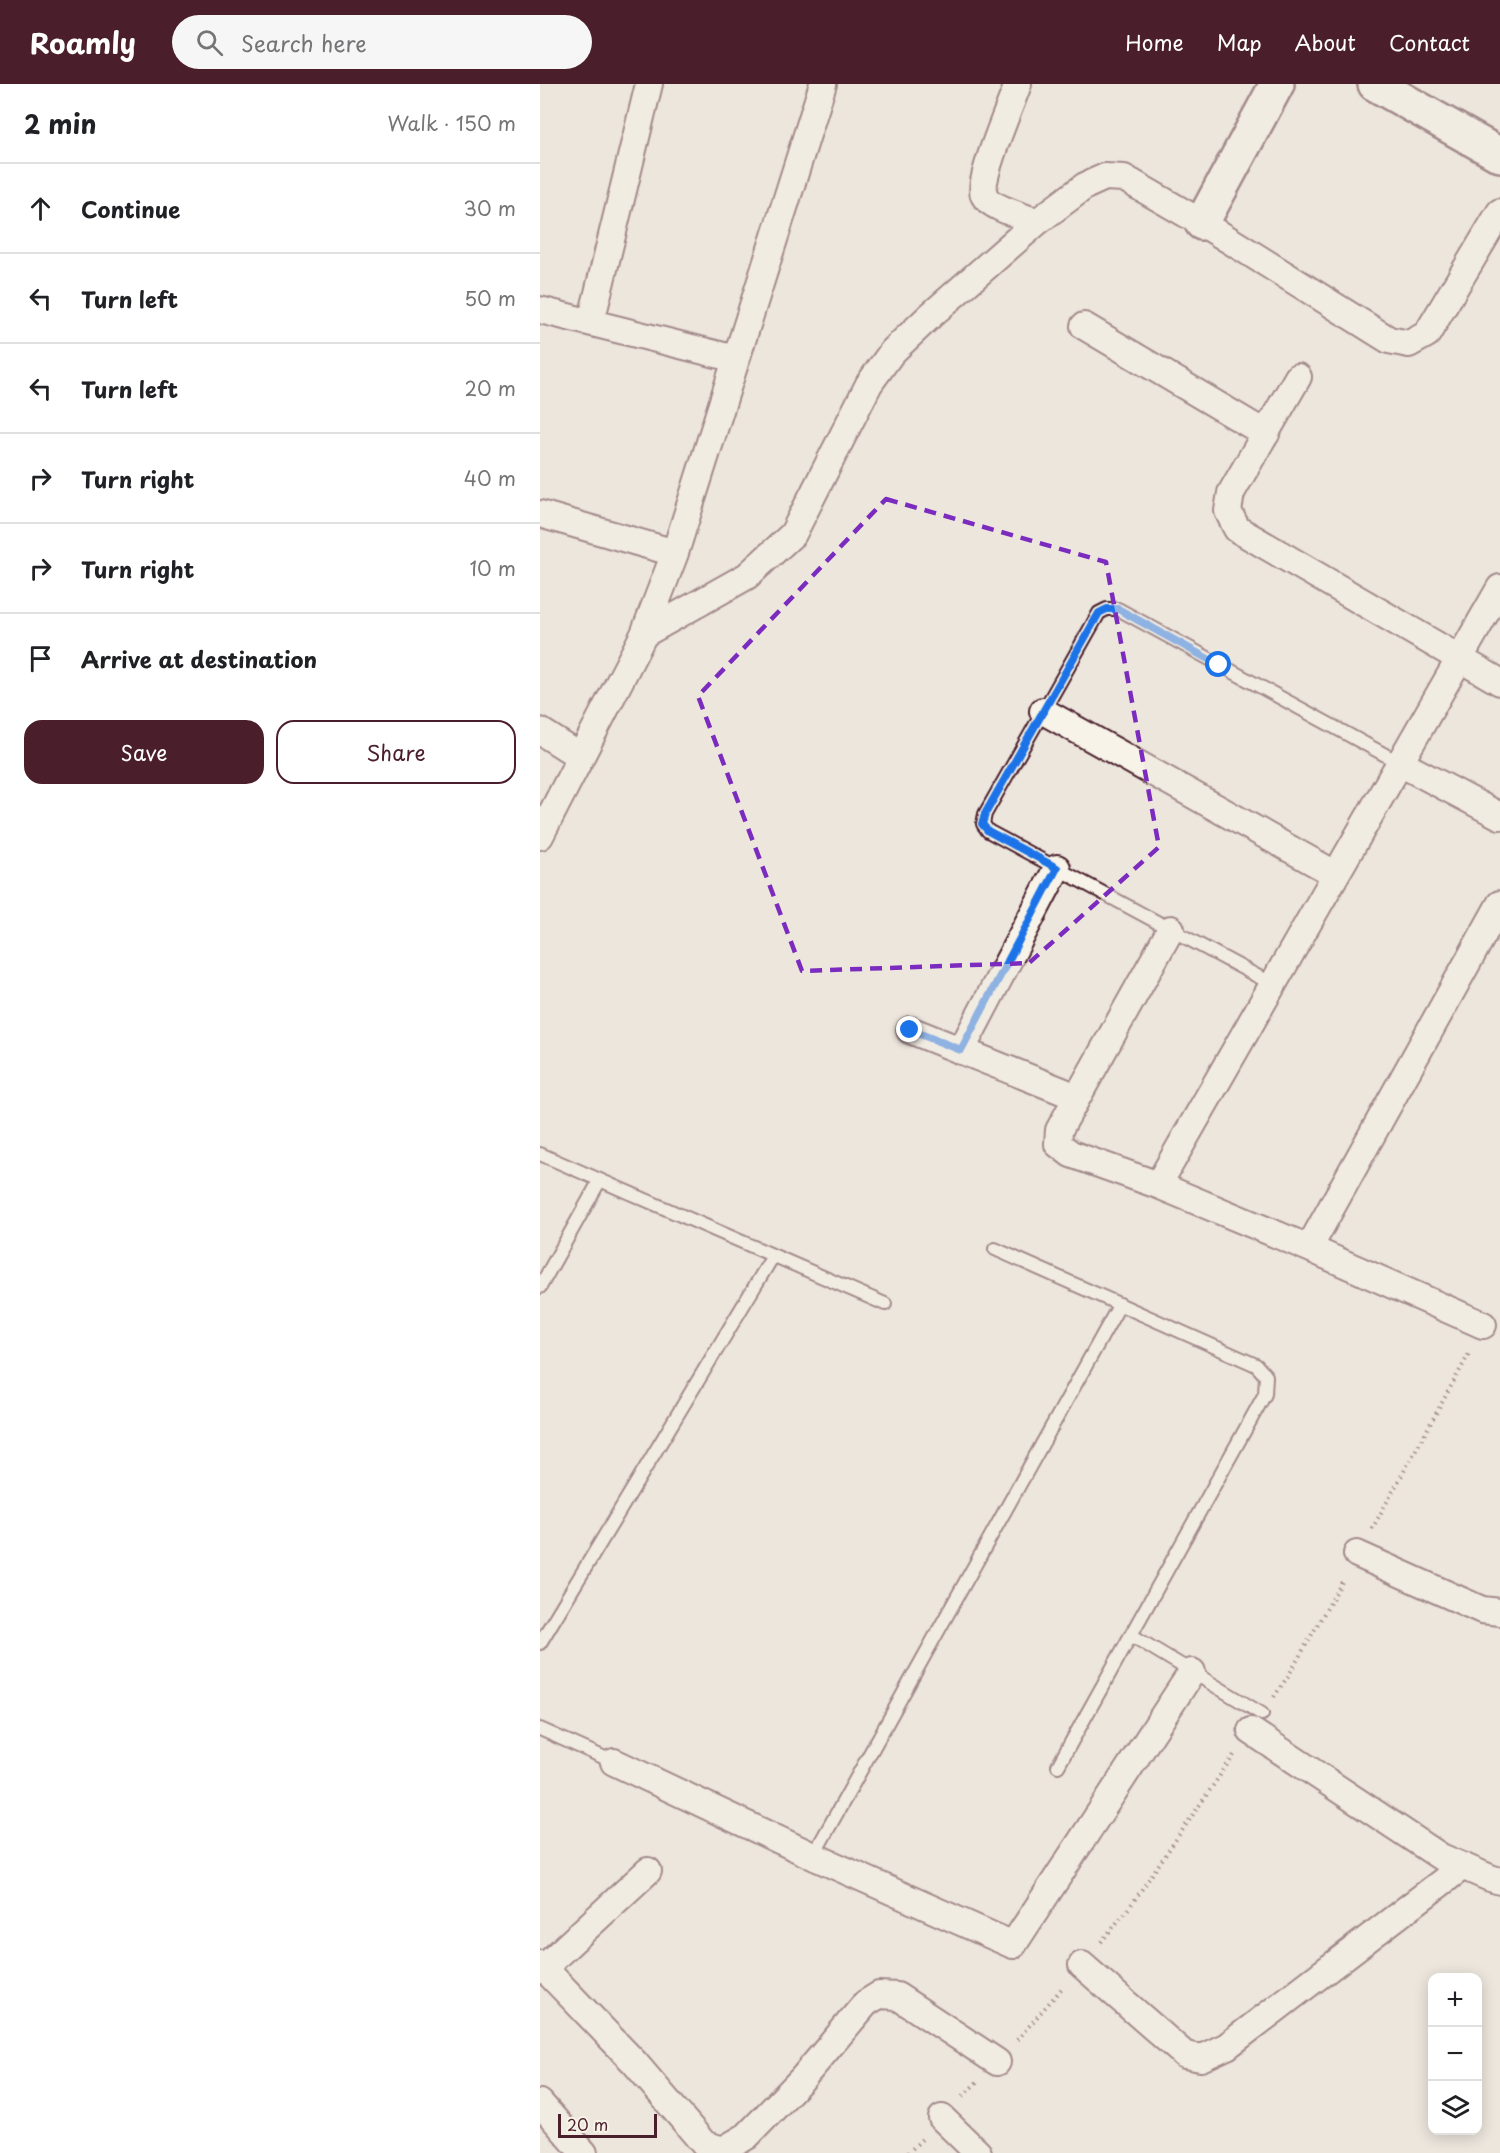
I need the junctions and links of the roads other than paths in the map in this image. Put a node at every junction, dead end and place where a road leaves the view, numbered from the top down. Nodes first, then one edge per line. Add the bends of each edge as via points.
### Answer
1 (649, 84) edge
2 (823, 84) edge
3 (1018, 84) edge
4 (1278, 84) edge
5 (1379, 85) edge
6 (1500, 155) edge
7 (1500, 212) edge
8 (1037, 222) junction
9 (1202, 223) junction
10 (540, 310) edge
11 (591, 322) junction
12 (1084, 326) dead end
13 (736, 358) junction
14 (1299, 377) dead end
15 (1266, 434) junction
16 (540, 514) edge
17 (675, 553) junction
18 (1500, 588) edge
19 (644, 634) junction
20 (1458, 659) junction
21 (1500, 682) edge
22 (1043, 711) junction
23 (540, 731) edge
24 (581, 757) junction
25 (1400, 763) junction
26 (1500, 816) edge
27 (540, 835) edge
28 (1057, 868) junction
29 (1335, 874) junction
30 (1500, 904) edge
31 (1171, 930) junction
32 (1272, 984) junction
33 (910, 1030) dead end
34 (961, 1050) junction
35 (1077, 1097) junction
36 (540, 1154) edge
37 (600, 1180) junction
38 (1158, 1185) junction
39 (1309, 1248) junction
40 (995, 1249) dead end
41 (773, 1256) junction
42 (540, 1287) edge
43 (885, 1304) dead end
44 (1120, 1304) junction
45 (1483, 1325) dead end
46 (1357, 1554) dead end
47 (1500, 1612) edge
48 (1131, 1635) junction
49 (540, 1643) edge
50 (1192, 1672) junction
51 (1256, 1722) joint
52 (540, 1729) edge
53 (614, 1762) joint
54 (1058, 1766) dead end
55 (813, 1856) junction
56 (1463, 1866) junction
57 (648, 1871) dead end
58 (1500, 1881) edge
59 (1082, 1965) dead end
60 (541, 1967) edge
61 (997, 2062) dead end
62 (540, 2103) edge
63 (942, 2118) dead end
64 (584, 2153) edge
65 (978, 2153) edge

1 - 11 street
2 - 13 street
3 - 8 street via 982,187 991,204
4 - 9 main road
5 - 6 main road
7 - 9 street via 1427,334 1409,344 1389,340
8 - 9 street via 1085,186 1105,177 1124,178
8 - 19 street via 892,352 869,384 793,534 747,576
10 - 11 street
11 - 13 street
12 - 15 street
13 - 17 street
14 - 15 street
15 - 20 street via 1231,493 1228,511 1237,530
16 - 17 street
17 - 19 street
18 - 20 street
19 - 24 street
20 - 21 street
20 - 25 street
22 - 25 lane via 1099,613 1118,609
22 - 28 lane via 982,824 988,831
22 - 29 street
23 - 24 street
24 - 27 street
25 - 26 street
25 - 29 street
28 - 31 lane
28 - 34 street
29 - 32 street
30 - 39 street
31 - 32 lane
31 - 35 street
32 - 38 street
33 - 34 street
34 - 35 street
35 - 38 street via 1059,1130 1058,1144 1071,1154
36 - 37 lane
37 - 41 lane
37 - 42 lane
38 - 39 street
39 - 45 street
40 - 44 lane
41 - 43 lane
41 - 49 lane
44 - 48 lane via 1256,1365 1266,1376 1265,1394
44 - 55 lane
46 - 47 street via 1482,1610
48 - 50 lane
48 - 54 lane
50 - 51 lane
50 - 55 street via 1013,1946
51 - 56 street via 1440,1857
52 - 53 lane
53 - 55 street
56 - 58 street
56 - 59 street via 1227,2046 1202,2058 1185,2055
57 - 60 street
60 - 61 street via 635,2063 704,2144 723,2150 747,2136 866,2003 879,1995 897,1996
62 - 64 street
63 - 65 street

